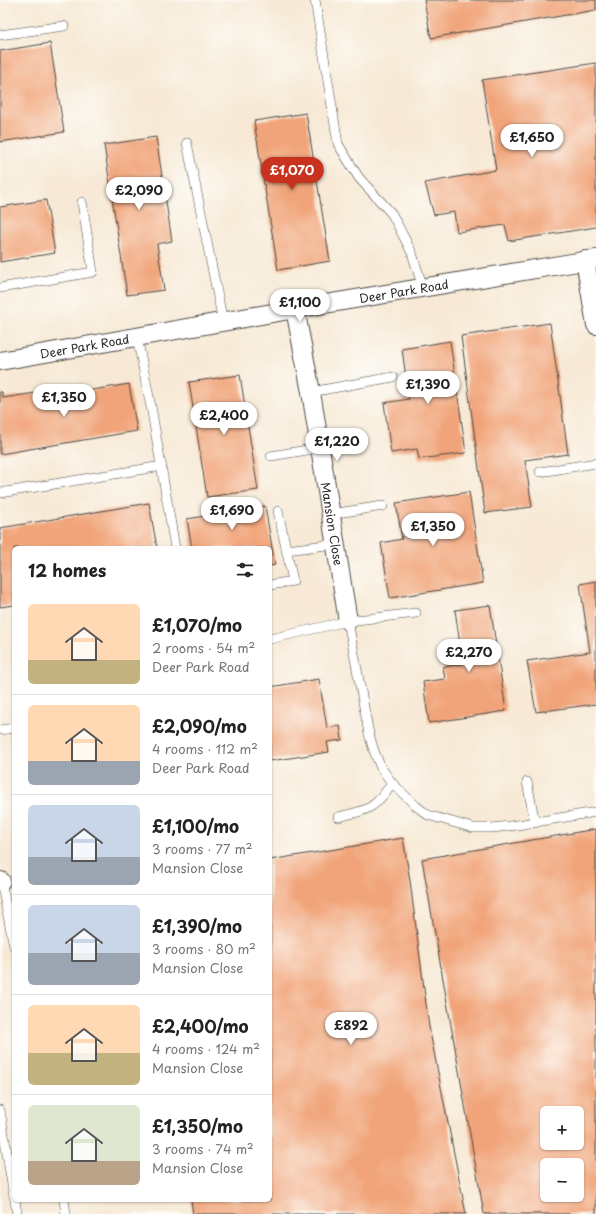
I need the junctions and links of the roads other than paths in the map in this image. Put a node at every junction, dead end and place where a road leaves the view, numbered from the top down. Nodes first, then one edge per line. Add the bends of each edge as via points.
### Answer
1 (315, 0) edge
2 (64, 26) dead end
3 (0, 35) edge
4 (187, 143) dead end
5 (82, 202) dead end
6 (590, 260) edge
7 (0, 288) edge
8 (423, 288) junction
9 (295, 308) junction
10 (224, 322) junction
11 (596, 325) edge
12 (137, 337) junction
13 (0, 361) edge
14 (393, 377) dead end
15 (311, 392) junction
16 (319, 448) junction
17 (271, 456) dead end
18 (596, 463) edge
19 (162, 466) junction
20 (540, 472) dead end
21 (0, 493) edge
22 (383, 506) dead end
23 (278, 511) dead end
24 (331, 514) junction
25 (335, 544) junction
26 (175, 546) edge
27 (286, 550) junction
28 (272, 585) edge
29 (416, 613) dead end
30 (348, 621) junction
31 (272, 639) edge
32 (12, 728) edge
33 (0, 730) edge
34 (526, 782) dead end
35 (392, 783) junction
36 (596, 812) edge
37 (338, 817) dead end
38 (534, 823) junction
39 (1, 881) edge
40 (12, 936) edge
41 (0, 1110) edge
42 (12, 1185) edge
43 (14, 1202) edge
44 (64, 1202) edge
45 (17, 1214) edge
46 (66, 1214) edge

1 - 8 lane via 338,144 359,178 392,214 412,253
2 - 3 lane
4 - 10 lane
5 - 7 lane via 94,272
6 - 8 street, Deer Park Road
6 - 11 street
8 - 9 street, Deer Park Road
9 - 10 street, Deer Park Road
9 - 15 street, Mansion Close
10 - 12 street, Deer Park Road
12 - 13 street, Deer Park Road
12 - 19 lane
14 - 15 lane
15 - 16 street, Mansion Close
16 - 17 lane
16 - 24 street, Mansion Close
18 - 20 lane
19 - 21 lane
19 - 26 lane
22 - 24 lane
23 - 27 lane
24 - 25 street, Mansion Close
25 - 27 lane
25 - 30 street, Mansion Close
27 - 28 lane via 292,581
29 - 30 lane
30 - 31 lane
30 - 35 lane via 369,734 381,768
32 - 33 lane
34 - 38 lane
35 - 37 lane via 373,807
35 - 38 lane via 428,815 446,821 473,828
36 - 38 lane
39 - 40 lane
41 - 42 lane
43 - 45 lane
44 - 46 lane

